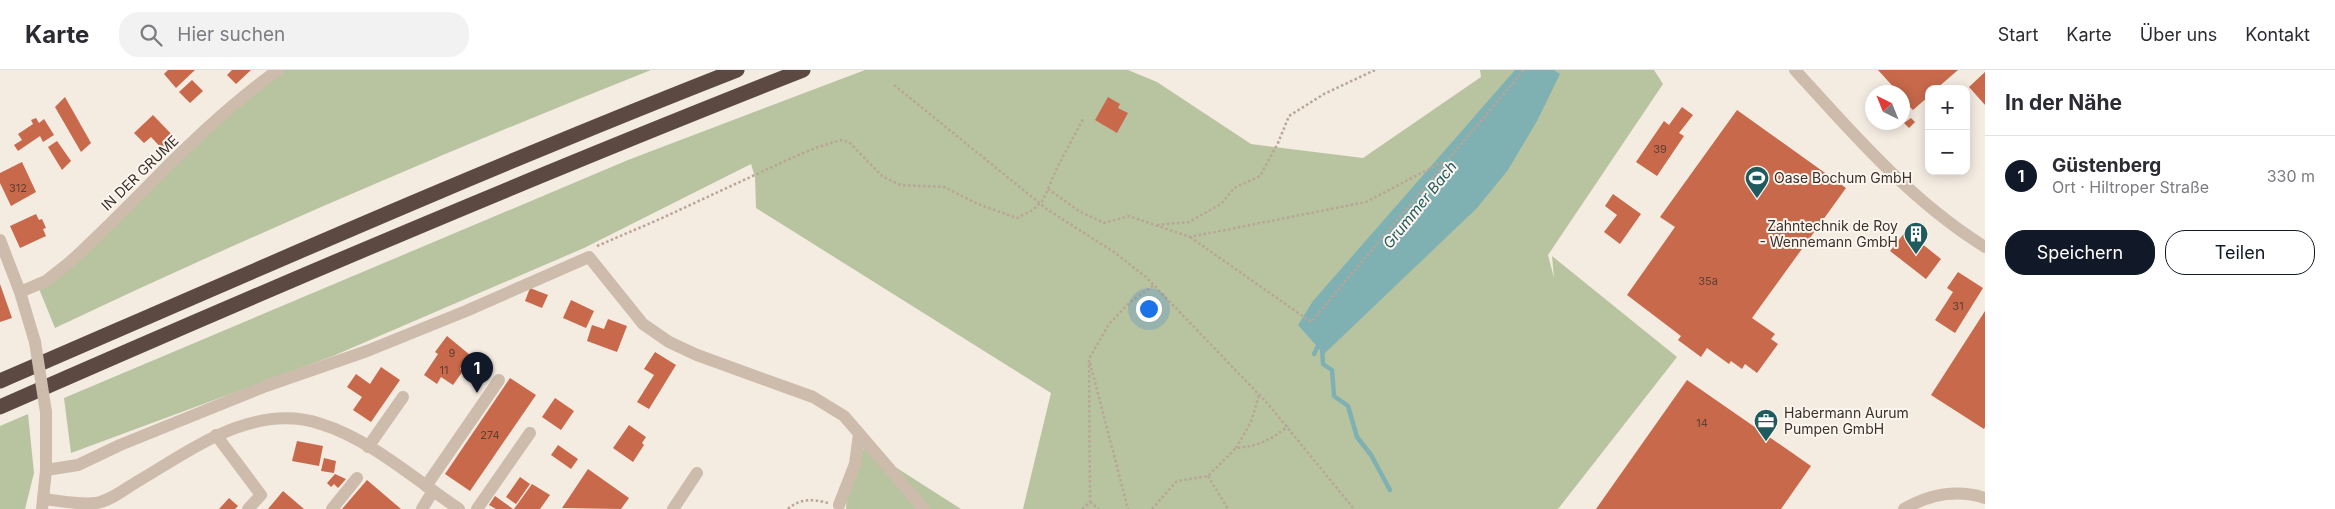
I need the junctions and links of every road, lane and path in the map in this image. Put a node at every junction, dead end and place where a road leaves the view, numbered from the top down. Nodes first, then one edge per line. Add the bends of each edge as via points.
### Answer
1 (278, 70) edge
2 (737, 70) edge
3 (804, 70) edge
4 (1375, 70) edge
5 (1524, 70) edge
6 (1795, 70) edge
7 (894, 85) dead end
8 (1083, 119) dead end
9 (1446, 160) junction
10 (1048, 189) junction
11 (1040, 204) junction
12 (1155, 225) junction
13 (1190, 237) junction
14 (0, 240) edge
15 (1985, 247) edge
16 (589, 257) junction
17 (1154, 285) junction
18 (20, 292) junction
19 (1089, 359) junction
20 (499, 380) dead end
21 (0, 381) edge
22 (1259, 394) junction
23 (403, 397) dead end
24 (0, 407) edge
25 (1288, 426) junction
26 (530, 433) dead end
27 (859, 434) junction
28 (216, 435) junction
29 (368, 446) junction
30 (1236, 448) junction
31 (46, 470) junction
32 (698, 472) dead end
33 (1208, 476) junction
34 (357, 478) dead end
35 (429, 489) junction
36 (1985, 498) edge
37 (1090, 502) junction
38 (43, 504) edge
39 (840, 506) joint
40 (248, 509) edge
41 (332, 509) edge
42 (422, 509) edge
43 (459, 509) edge
44 (477, 509) edge
45 (673, 509) edge
46 (788, 509) edge
47 (924, 509) edge
48 (1082, 509) edge
49 (1099, 509) edge
50 (1128, 509) edge
51 (1152, 509) edge
52 (1228, 509) edge
53 (1354, 509) edge
54 (1904, 509) edge

1 - 18 street, IN DER GRUME via 217,120 70,262 46,280
2 - 21 highway via 634,110
3 - 24 highway via 643,132 340,259
4 - 12 path via 1324,94 1289,116 1260,176 1234,188 1221,204 1189,222
5 - 9 path
6 - 15 street via 1866,148 1918,198
7 - 11 path
8 - 10 path
9 - 13 path via 1366,202
9 - 13 path via 1310,322
10 - 11 path
10 - 12 path via 1079,211 1104,223 1129,216
11 - 16 path via 1017,218 944,187 901,186 883,177 850,142 842,140 787,160 595,247
11 - 17 path via 1114,252
12 - 13 path
14 - 18 street
16 - 27 street via 643,324 669,342 813,397 844,416
16 - 31 street via 466,311 367,351 266,386 78,465
17 - 19 path via 1129,303 1109,324
17 - 22 path
18 - 31 street, bridge via 35,342 46,412
19 - 37 path
19 - 50 path
20 - 35 street
22 - 25 path
22 - 30 path via 1251,422
23 - 29 street
25 - 30 path via 1273,439 1255,446
25 - 53 path
26 - 44 street
27 - 39 street via 855,464
27 - 47 street
28 - 29 street via 260,421 302,419 332,428
28 - 38 street via 98,502
28 - 40 street via 261,495
29 - 35 street
30 - 33 path
31 - 38 street
32 - 45 street
33 - 51 path via 1177,480
33 - 52 path
34 - 41 street
35 - 42 street
35 - 43 street
36 - 54 street via 1959,493 1937,495
37 - 48 path
37 - 49 path
39 - 46 path via 815,500 796,502

